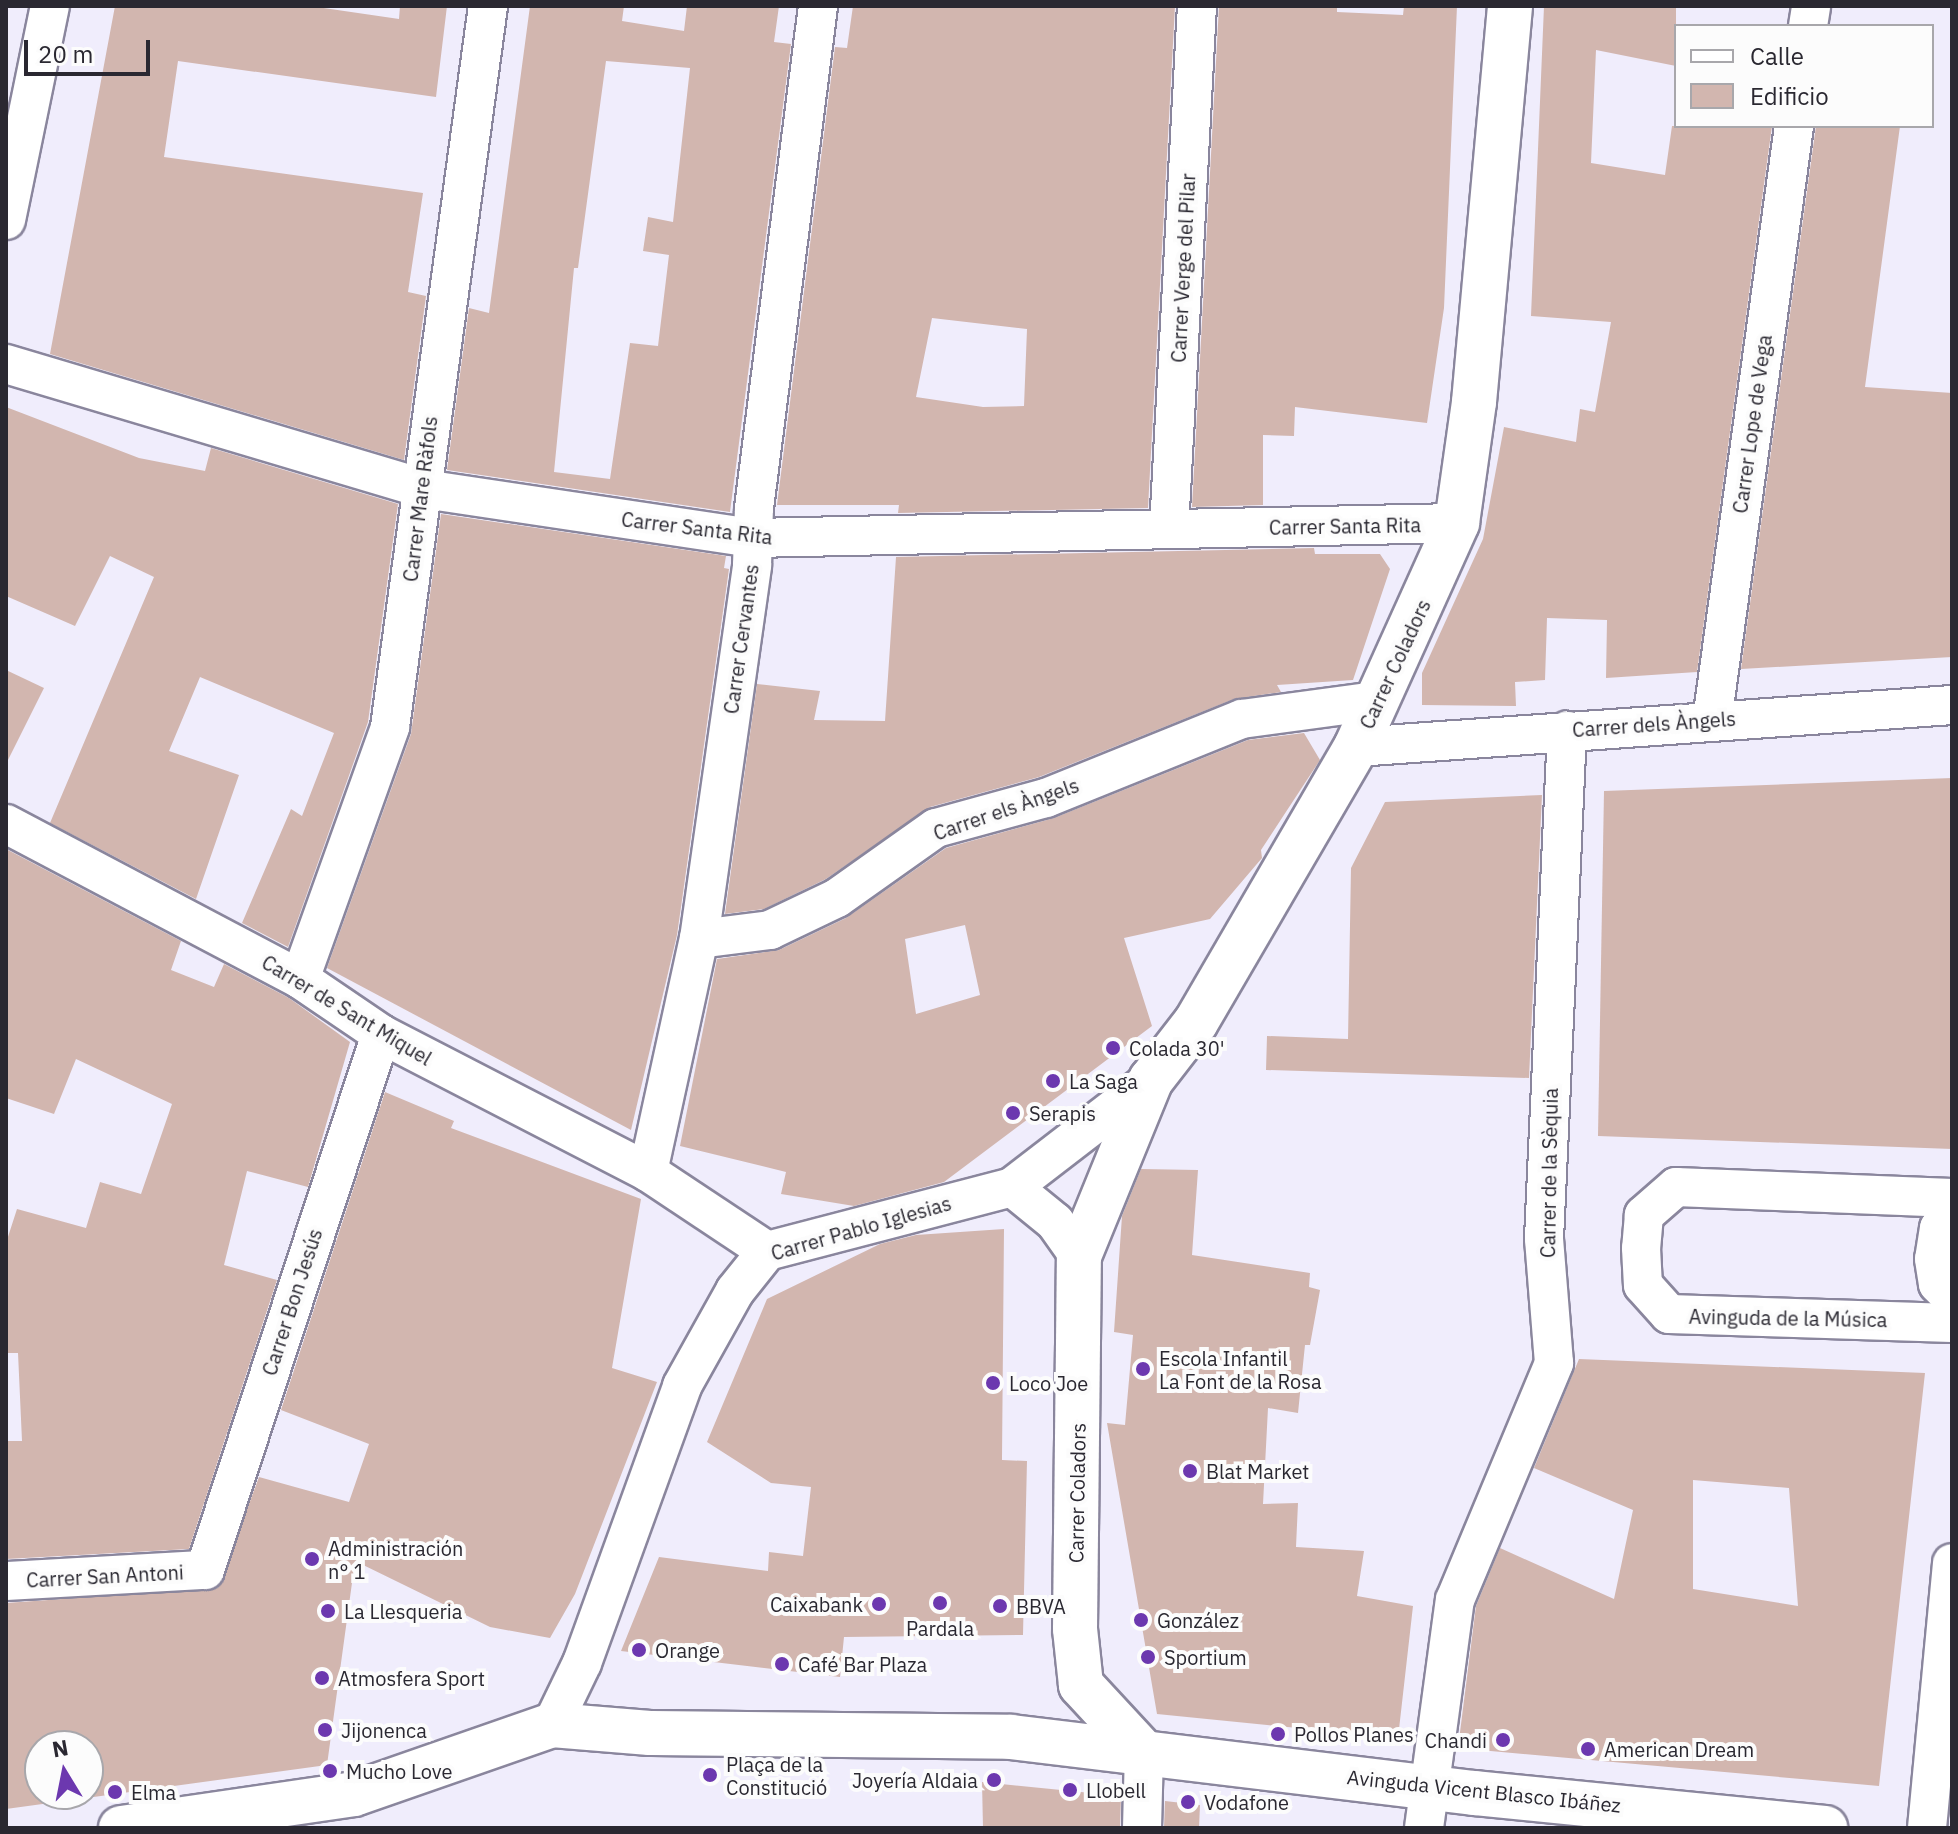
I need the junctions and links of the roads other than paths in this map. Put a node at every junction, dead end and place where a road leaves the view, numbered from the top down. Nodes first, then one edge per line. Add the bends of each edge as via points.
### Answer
1 (50, 6) edge
2 (488, 6) edge
3 (818, 6) edge
4 (1197, 6) edge
5 (1510, 6) edge
6 (1794, 128) edge
7 (6, 220) edge
8 (6, 364) edge
9 (424, 489) junction
10 (1457, 523) junction
11 (1169, 529) junction
12 (753, 538) junction
13 (1375, 701) junction
14 (1952, 705) edge
15 (1712, 721) junction
16 (1567, 731) junction
17 (1356, 747) junction
18 (6, 824) edge
19 (699, 939) junction
20 (300, 979) junction
21 (381, 1034) junction
22 (1151, 1080) junction
23 (648, 1172) junction
24 (1012, 1187) junction
25 (1952, 1198) edge
26 (1952, 1209) edge
27 (767, 1251) junction
28 (1079, 1256) junction
29 (1952, 1298) edge
30 (1952, 1323) edge
31 (1952, 1563) edge
32 (205, 1570) joint
33 (6, 1581) edge
34 (1081, 1685) junction
35 (552, 1725) junction
36 (966, 1738) junction
37 (1144, 1753) junction
38 (1428, 1807) edge
39 (1694, 1820) edge
40 (121, 1828) edge
41 (1142, 1828) edge
42 (1825, 1828) edge
43 (1927, 1828) edge

1 - 7 street
2 - 9 street, Carrer Mare Ràfols
3 - 12 street, Carrer Cervantes
4 - 11 street, Carrer Verge del Pilar
5 - 10 street, Carrer Coladors via 1474,402
6 - 15 street, Carrer Lope de Vega
8 - 9 street, Carrer Santa Rita
9 - 12 street, Carrer Santa Rita
9 - 20 street, Carrer Mare Ràfols via 390,727
10 - 11 street, Carrer Santa Rita
10 - 13 street, Carrer Coladors
11 - 12 street, Carrer Santa Rita
12 - 19 street, Carrer Cervantes
13 - 17 street, Carrer Coladors
13 - 19 street, Carrer els Àngels via 1242,719 1046,798 936,828 837,898 770,930
14 - 15 street, Carrer dels Àngels
15 - 16 street, Carrer dels Àngels
16 - 17 street, Carrer dels Àngels
16 - 38 street, Carrer de la Sèquia via 1544,1239 1554,1363 1455,1600
17 - 22 street, Carrer Coladors via 1196,1022
18 - 20 street, Carrer de Sant Miquel
19 - 23 street, Carrer Cervantes
20 - 21 street, Carrer de Sant Miquel
21 - 23 street, Carrer de Sant Miquel
21 - 32 street, Carrer Bon Jesús
22 - 24 street, Carrer Pablo Iglesias
22 - 28 street, Carrer Coladors
23 - 27 street, Carrer de Sant Miquel
24 - 27 street, Carrer Pablo Iglesias
24 - 28 street via 1055,1222
25 - 30 street, Avinguda de la Música via 1676,1187 1644,1215 1641,1248 1643,1285 1669,1314
26 - 29 street via 1939,1228 1934,1259 1938,1284
27 - 35 street, Carrer Pablo Iglesias via 735,1291 682,1386 582,1663
28 - 34 street, Carrer Coladors via 1075,1629
31 - 43 street
32 - 33 street, Carrer San Antoni
34 - 36 street via 1051,1715
34 - 37 street
35 - 36 street via 650,1733
35 - 40 street via 354,1794
36 - 37 street via 1011,1737
37 - 38 street, Avinguda Vicent Blasco Ibáñez
37 - 41 street
38 - 39 street, Avinguda Vicent Blasco Ibáñez
39 - 42 street, Avinguda Vicent Blasco Ibáñez

